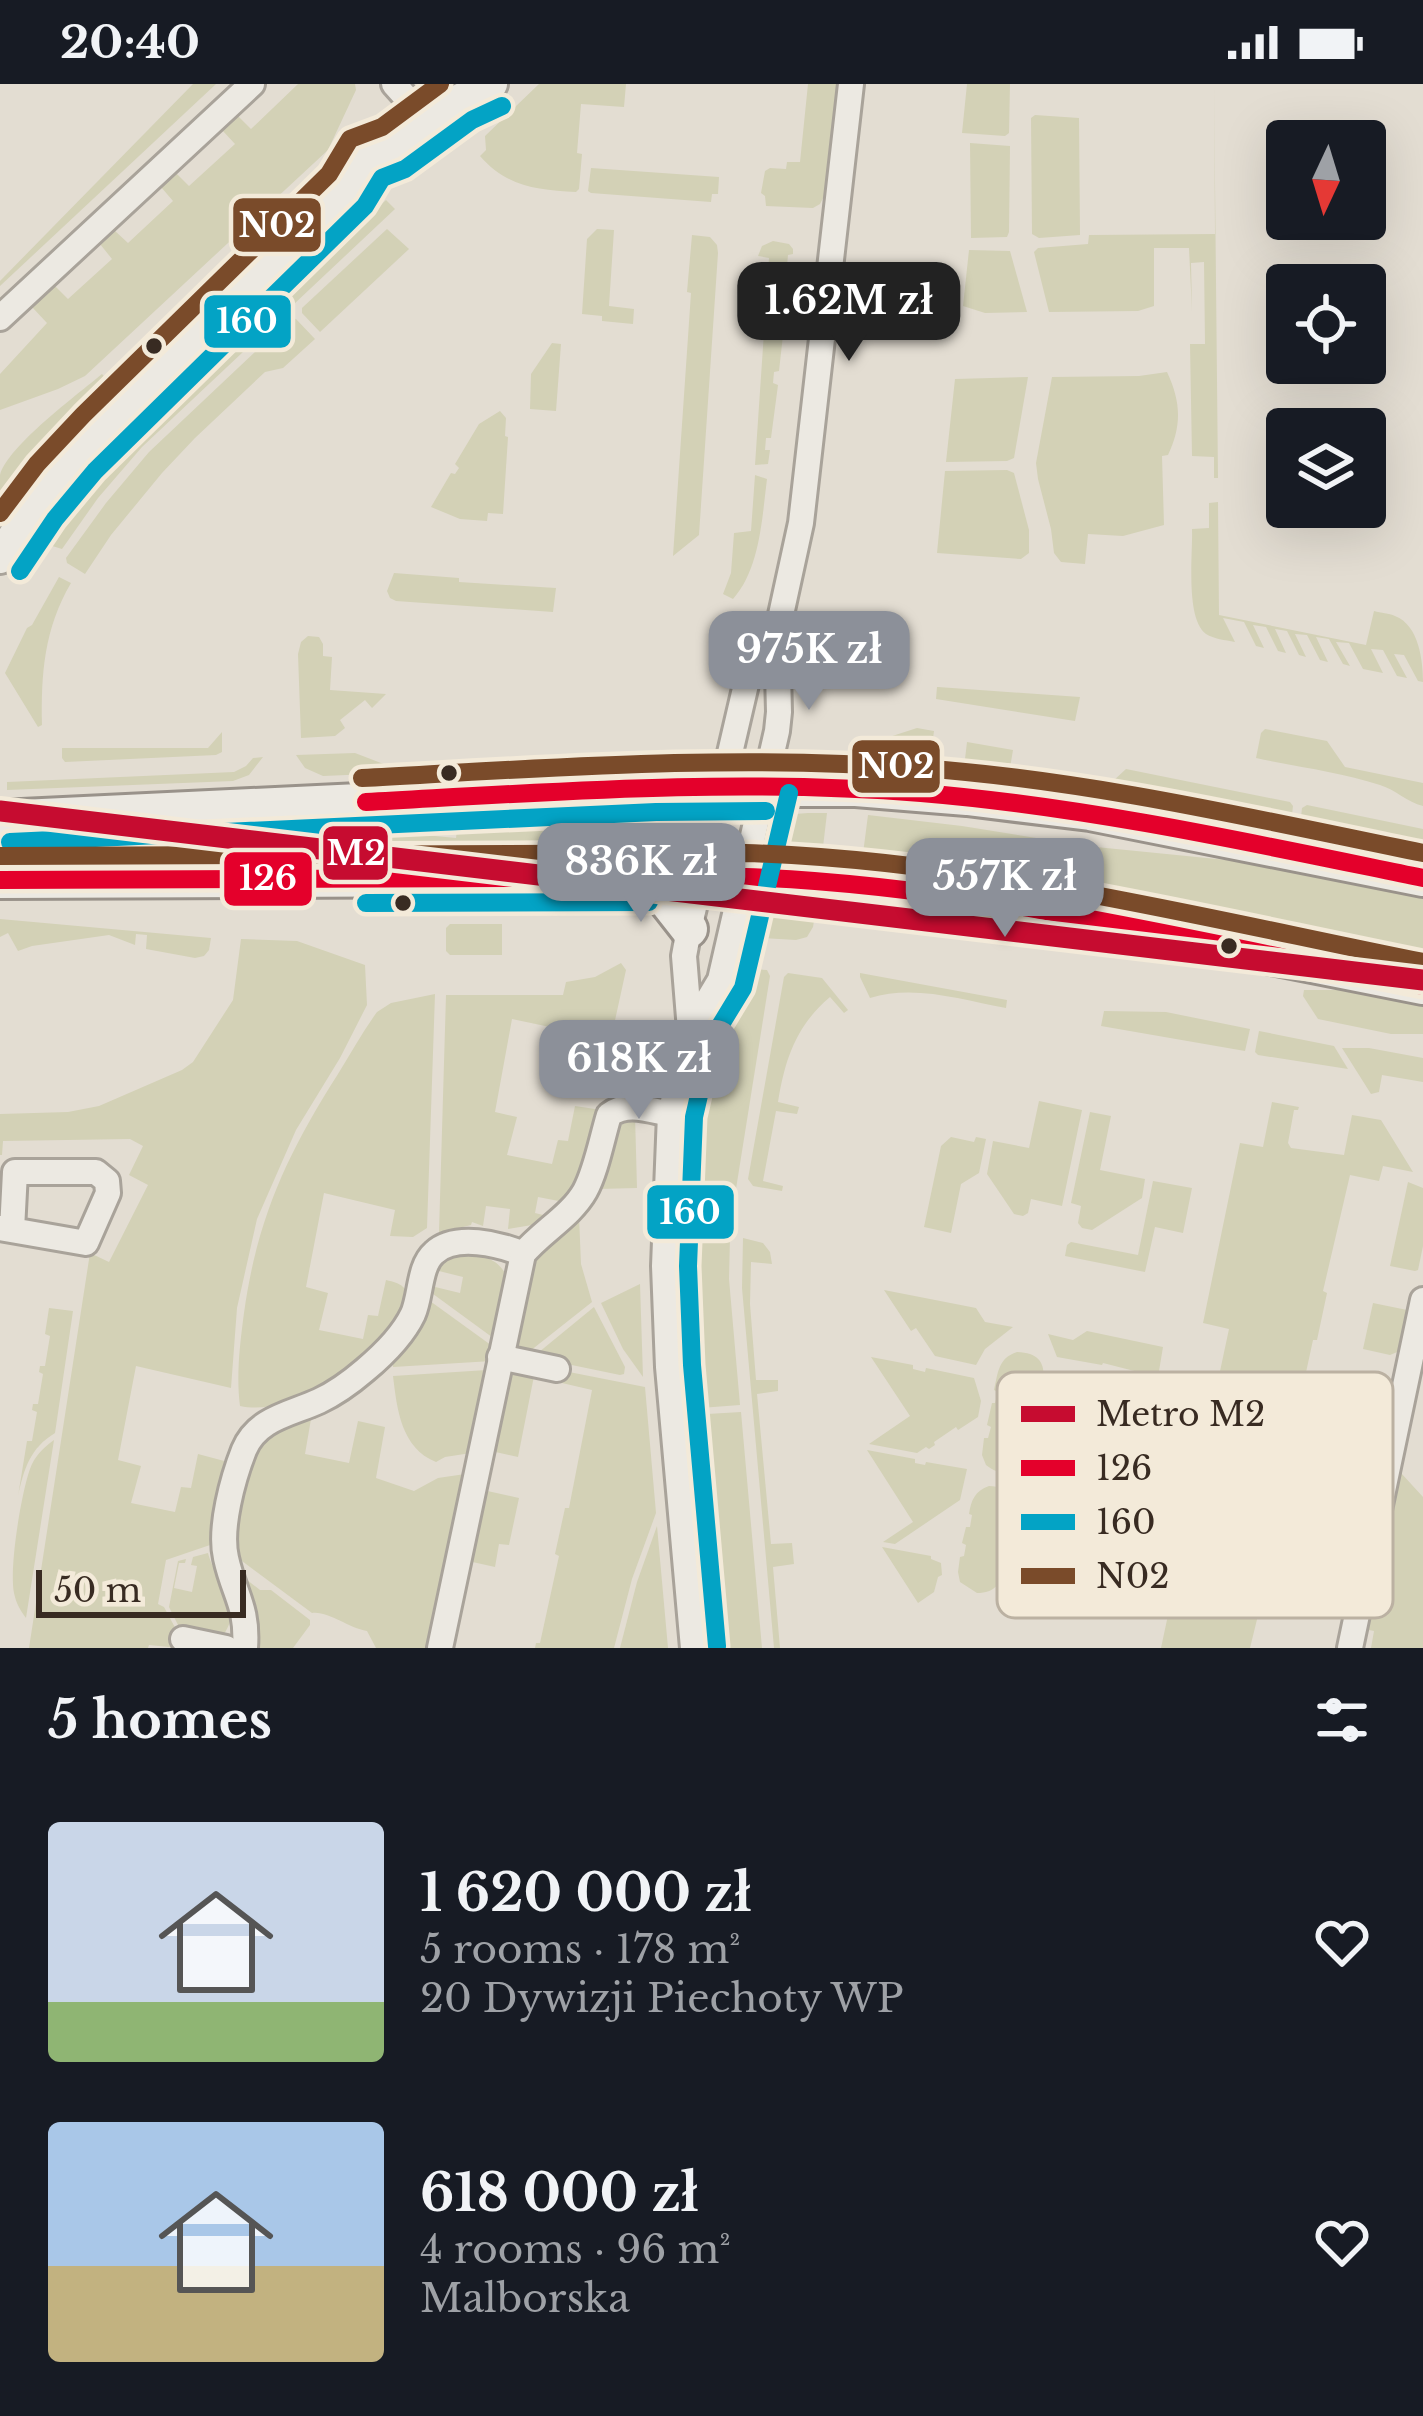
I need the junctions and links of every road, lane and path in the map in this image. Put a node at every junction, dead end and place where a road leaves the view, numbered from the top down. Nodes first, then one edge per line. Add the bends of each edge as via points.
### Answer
1 (252, 84) edge
2 (394, 84) edge
3 (492, 84) edge
4 (851, 84) edge
5 (463, 91) edge
6 (428, 122) junction
7 (0, 318) edge
8 (0, 558) edge
9 (777, 633) junction
10 (721, 787) junction
11 (766, 787) junction
12 (3, 816) edge
13 (650, 878) junction
14 (701, 878) junction
15 (745, 878) junction
16 (1423, 878) edge
17 (0, 880) edge
18 (689, 929) junction
19 (1423, 986) edge
20 (690, 1030) junction
21 (670, 1114) junction
22 (523, 1254) junction
23 (1423, 1300) edge
24 (500, 1357) junction
25 (556, 1370) dead end
26 (1393, 1443) edge
27 (1356, 1618) edge
28 (183, 1639) dead end
29 (226, 1648) edge
30 (245, 1648) edge
31 (440, 1648) edge
32 (693, 1648) edge
33 (1350, 1648) edge

1 - 7 street
2 - 6 street
3 - 5 street
4 - 9 street via 801,523
5 - 6 street
6 - 8 street via 393,148 382,176 348,188 96,435
9 - 10 street via 747,680
9 - 11 street via 779,712
10 - 11 main road
10 - 12 main road
10 - 14 street
11 - 15 street
11 - 16 main road via 922,793 1090,812
13 - 14 main road
13 - 17 main road
13 - 18 main road
14 - 15 main road
14 - 18 street
15 - 19 main road via 971,897
15 - 20 street via 720,980
18 - 20 street
20 - 21 street
21 - 22 street via 619,1107 609,1115 585,1192
21 - 32 street via 668,1367
22 - 24 street
22 - 30 street via 461,1244 434,1253 412,1317 381,1356 250,1439 224,1540 243,1606
23 - 26 street
24 - 25 street
24 - 31 street
27 - 33 street
28 - 29 street

